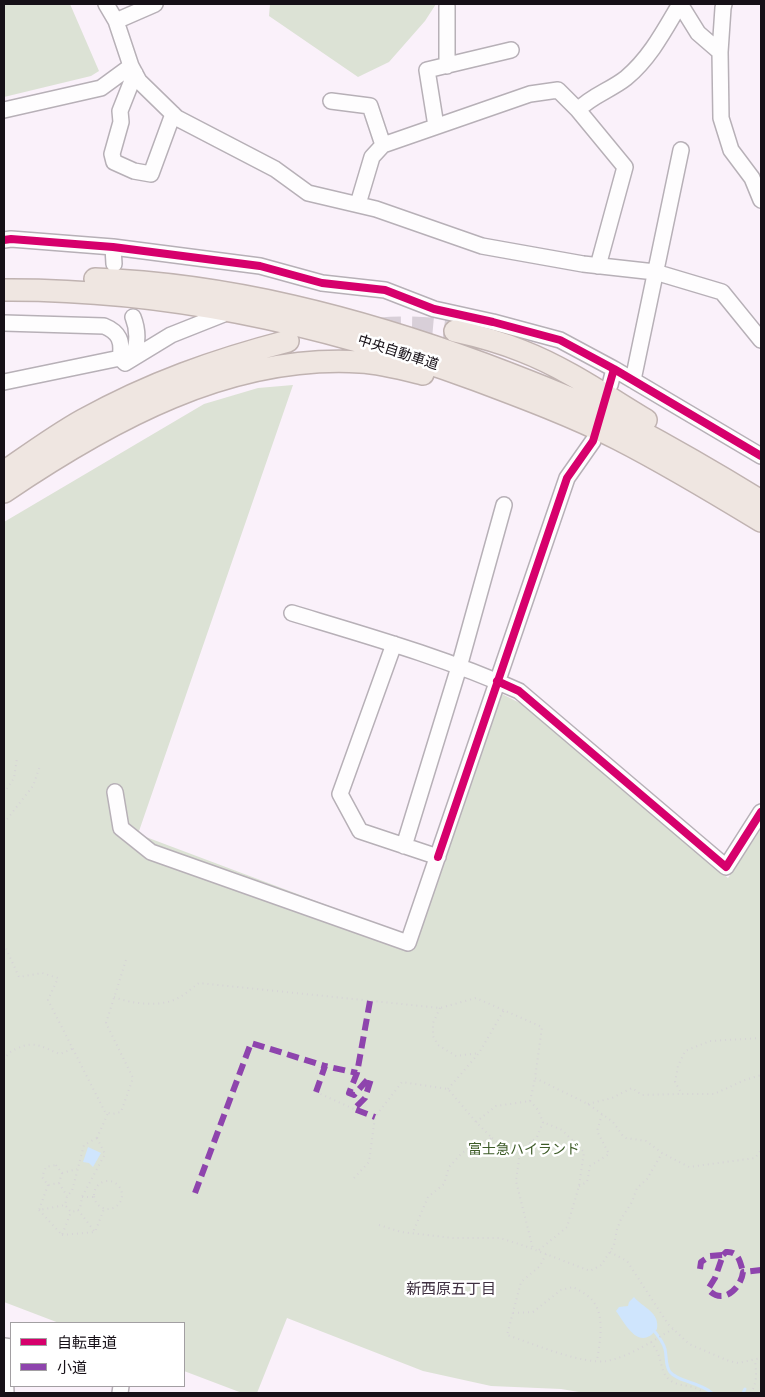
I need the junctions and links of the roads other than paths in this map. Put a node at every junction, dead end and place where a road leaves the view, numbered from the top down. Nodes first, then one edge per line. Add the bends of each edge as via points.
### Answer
1 (106, 4) edge
2 (155, 4) edge
3 (680, 4) edge
4 (724, 4) edge
5 (447, 6) dead end
6 (116, 21) junction
7 (512, 50) dead end
8 (720, 52) junction
9 (446, 66) junction
10 (133, 70) junction
11 (331, 101) dead end
12 (4, 110) edge
13 (578, 110) junction
14 (173, 114) junction
15 (436, 126) junction
16 (383, 145) junction
17 (681, 150) dead end
18 (761, 200) edge
19 (358, 204) junction
20 (4, 240) edge
21 (113, 247) junction
22 (114, 264) dead end
23 (598, 266) junction
24 (655, 272) junction
25 (4, 279) edge
26 (4, 290) edge
27 (231, 312) junction
28 (133, 317) dead end
29 (4, 323) edge
30 (455, 331) tunnel mouth
31 (761, 340) edge
32 (288, 341) dead end
33 (126, 358) junction
34 (614, 368) junction
35 (633, 380) junction
36 (4, 382) edge
37 (610, 385) dead end
38 (618, 439) junction
39 (593, 441) dead end
40 (761, 456) edge
41 (4, 472) edge
42 (761, 491) edge
43 (4, 492) edge
44 (761, 501) edge
45 (504, 505) dead end
46 (761, 521) edge
47 (292, 614) dead end
48 (394, 644) junction
49 (459, 667) junction
50 (497, 681) junction
51 (115, 792) dead end
52 (761, 812) edge
53 (404, 846) junction
54 (438, 857) junction
55 (10, 1347) edge
56 (6, 1393) edge

1 - 6 street
2 - 6 street
3 - 8 street via 698,33
3 - 13 street via 655,48 611,88
4 - 8 street
5 - 9 street
6 - 10 street
7 - 9 street
8 - 18 street via 721,118 731,150 752,178
9 - 15 street via 427,70
10 - 12 street via 101,88
10 - 14 street via 139,81
10 - 14 street via 120,111 121,122 112,154 114,162 134,171 152,174
11 - 16 street via 370,106
13 - 15 street via 558,90 530,94
13 - 23 street via 624,167
14 - 19 street via 275,169 308,193
15 - 16 street
16 - 19 street via 372,157
17 - 24 street
19 - 23 street via 482,246
20 - 21 street
21 - 22 street
21 - 34 street via 260,266 322,282 384,290 434,309 560,340
23 - 24 street
24 - 31 street via 722,292
24 - 35 street
25 - 44 highway, 中央自動車道 via 141,281 195,287 287,304 366,324 450,351 574,399 633,428
26 - 27 highway, 中央自動車道 via 99,293
27 - 33 street via 171,335
27 - 38 highway, 中央自動車道 via 280,320 406,355 509,392
28 - 33 street via 137,347
29 - 33 street via 104,326 118,336
30 - 42 highway via 499,342 552,364
32 - 41 highway via 156,383 81,421
33 - 36 street
34 - 35 street
34 - 37 street
35 - 40 street
38 - 43 highway via 484,392 415,372 362,362 305,364 231,377 162,401 90,437
38 - 46 highway, 中央自動車道
39 - 50 street via 567,478
45 - 49 street
47 - 48 street
48 - 49 street
48 - 53 street via 340,794 360,831
49 - 50 street
49 - 53 street
50 - 52 street via 519,691 726,867
50 - 54 street
51 - 54 street via 121,828 151,852 408,944
53 - 54 street
55 - 56 street via 4,1346

